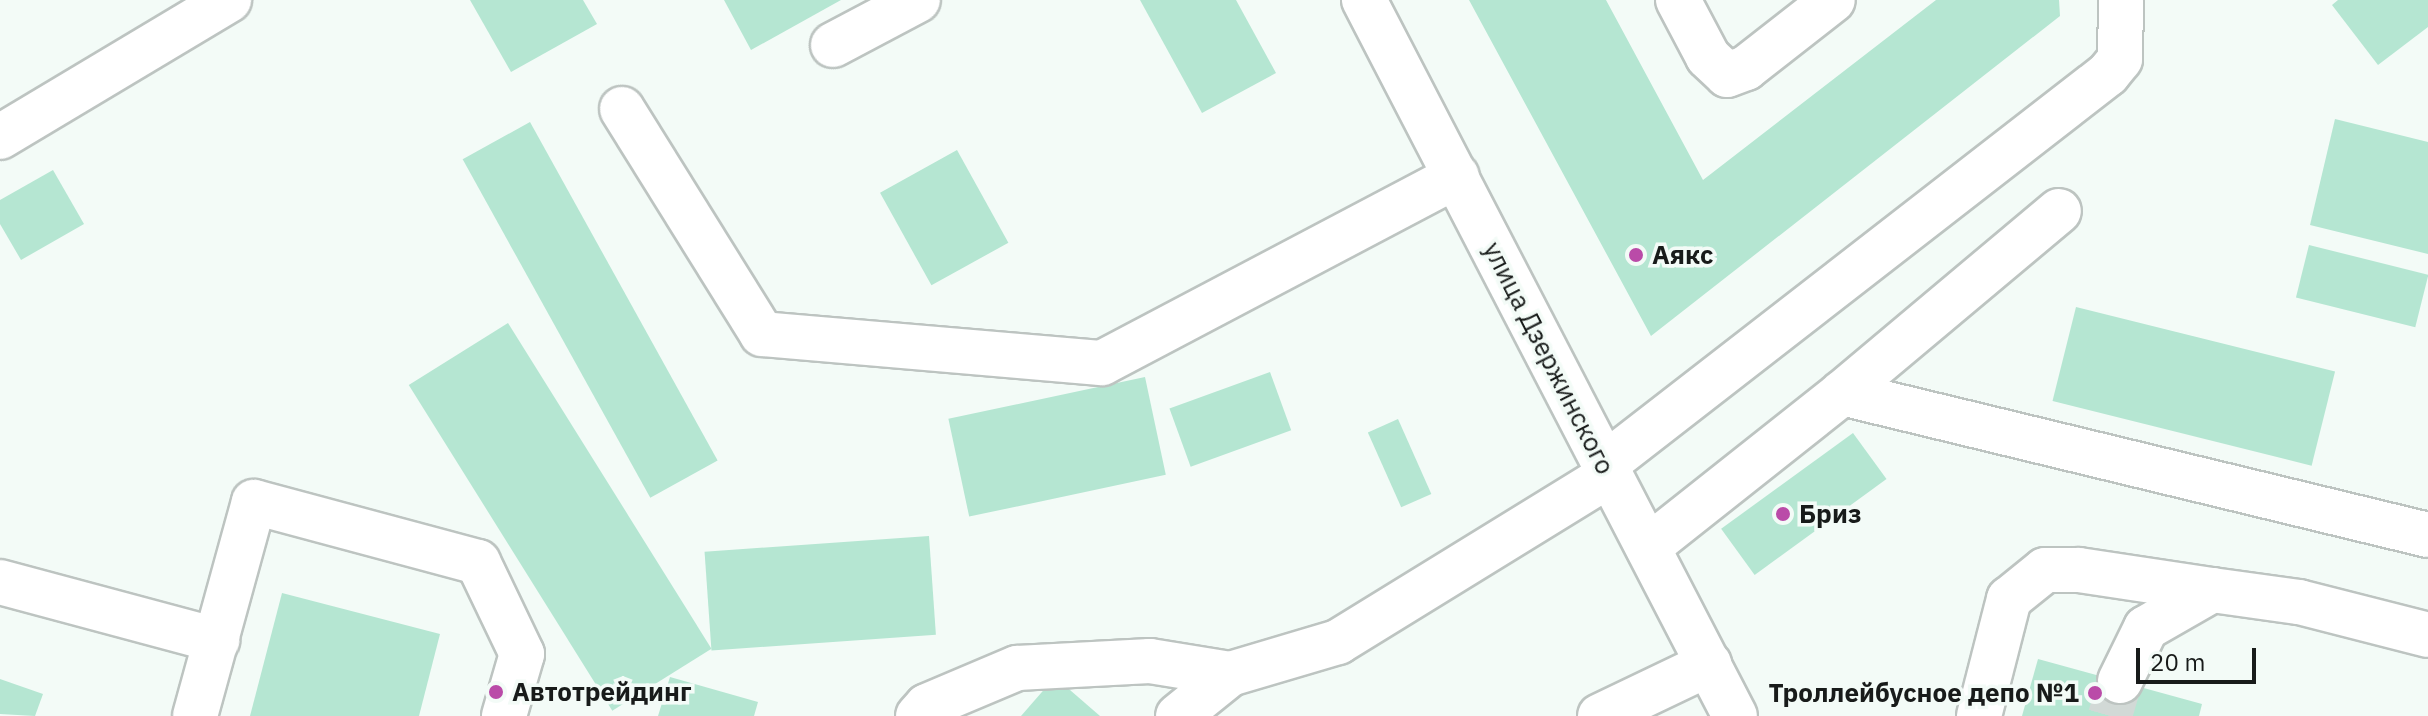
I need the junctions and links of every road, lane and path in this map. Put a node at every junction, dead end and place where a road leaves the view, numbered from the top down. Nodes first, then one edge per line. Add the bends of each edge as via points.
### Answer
1 (229, 0) edge
2 (918, 0) edge
3 (1364, 0) edge
4 (1678, 0) edge
5 (1833, 0) edge
6 (2121, 0) edge
7 (833, 45) dead end
8 (622, 109) dead end
9 (0, 137) edge
10 (1457, 176) junction
11 (2059, 211) dead end
12 (1842, 393) junction
13 (1606, 470) junction
14 (2428, 535) edge
15 (1648, 547) junction
16 (0, 582) edge
17 (2212, 590) junction
18 (2428, 635) edge
19 (217, 640) junction
20 (1709, 664) junction
21 (1230, 674) junction
22 (2120, 681) tunnel mouth
23 (195, 716) edge
24 (504, 716) edge
25 (918, 716) edge
26 (1178, 716) edge
27 (1600, 716) edge
28 (1735, 716) edge
29 (1979, 716) edge

1 - 9 main road
2 - 7 main road
3 - 10 main road, улица Дзержинского
4 - 5 main road via 1708,57 1727,75 1746,68
6 - 13 main road via 2120,59 2108,74
8 - 10 main road via 762,334 1102,363
10 - 13 main road, улица Дзержинского
11 - 12 main road
12 - 14 main road
12 - 15 main road
13 - 15 main road, улица Дзержинского
13 - 21 main road via 1338,642
15 - 20 main road, улица Дзержинского
16 - 19 main road
17 - 18 main road via 2299,602
17 - 22 main road via 2146,628
17 - 29 main road via 2079,570 2045,570 2009,599
19 - 23 main road
19 - 24 main road via 254,502 478,562 522,654
20 - 27 main road
20 - 28 main road, улица Дзержинского
21 - 25 main road via 1150,661 1017,668 927,706
21 - 26 main road

